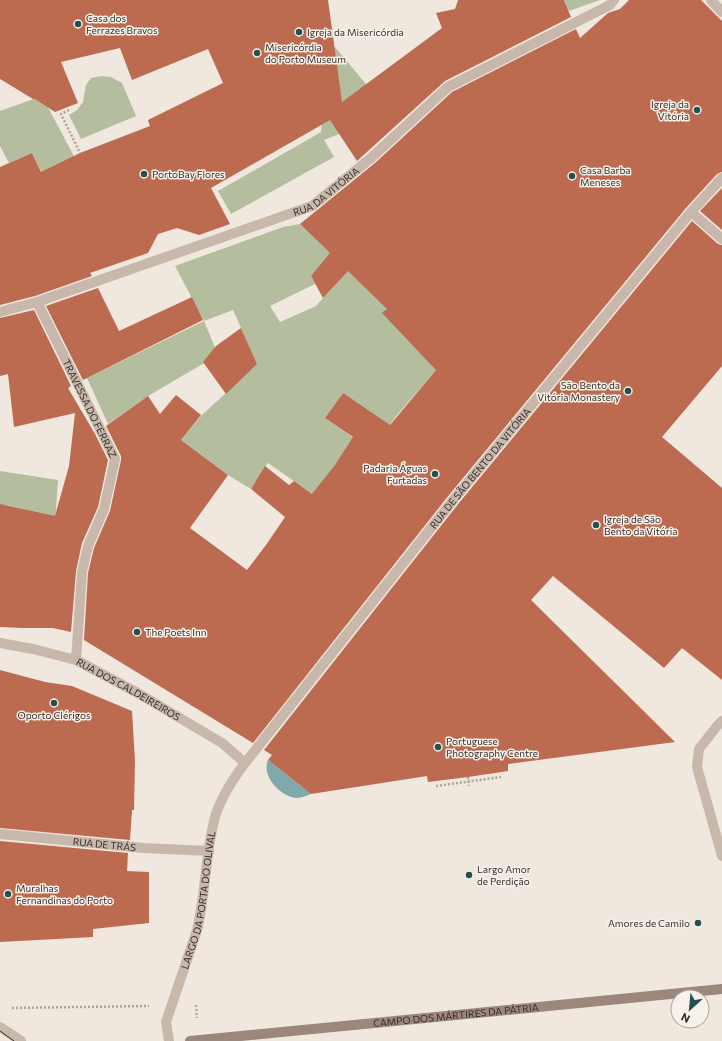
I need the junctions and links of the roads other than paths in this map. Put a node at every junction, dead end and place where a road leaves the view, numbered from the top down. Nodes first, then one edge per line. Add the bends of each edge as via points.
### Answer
1 (614, 0) edge
2 (712, 0) edge
3 (722, 12) edge
4 (722, 178) edge
5 (691, 212) junction
6 (722, 239) edge
7 (37, 302) junction
8 (0, 312) edge
9 (0, 643) edge
10 (76, 660) junction
11 (722, 721) edge
12 (245, 763) junction
13 (0, 834) edge
14 (209, 851) junction
15 (722, 856) edge
16 (722, 989) edge
17 (0, 1027) edge
18 (21, 1041) edge
19 (169, 1041) edge
20 (190, 1041) edge

1 - 7 street, RUA DA VITÓRIA via 448,87 371,158 312,206
2 - 3 street
4 - 5 street, RUA DE SÃO BENTO DA VITÓRIA
5 - 6 street
5 - 12 street, RUA DE SÃO BENTO DA VITÓRIA via 454,499
7 - 8 street, RUA DA VITÓRIA
7 - 10 street, TRAVESSA DO FERRAZ via 115,459 104,509 88,546 82,572
9 - 10 street, RUA DOS CALDEIREIROS
10 - 12 street, RUA DOS CALDEIREIROS via 222,743
11 - 15 street via 699,749 697,767
12 - 14 street, LARGO DA PORTA DO OLIVAL via 230,784 216,816
13 - 14 street, RUA DE TRÁS via 144,848
14 - 19 street, LARGO DA PORTA DO OLIVAL via 200,916 166,1022
16 - 20 main road, CAMPO DOS MÁRTIRES DA PÁTRIA
17 - 18 street

